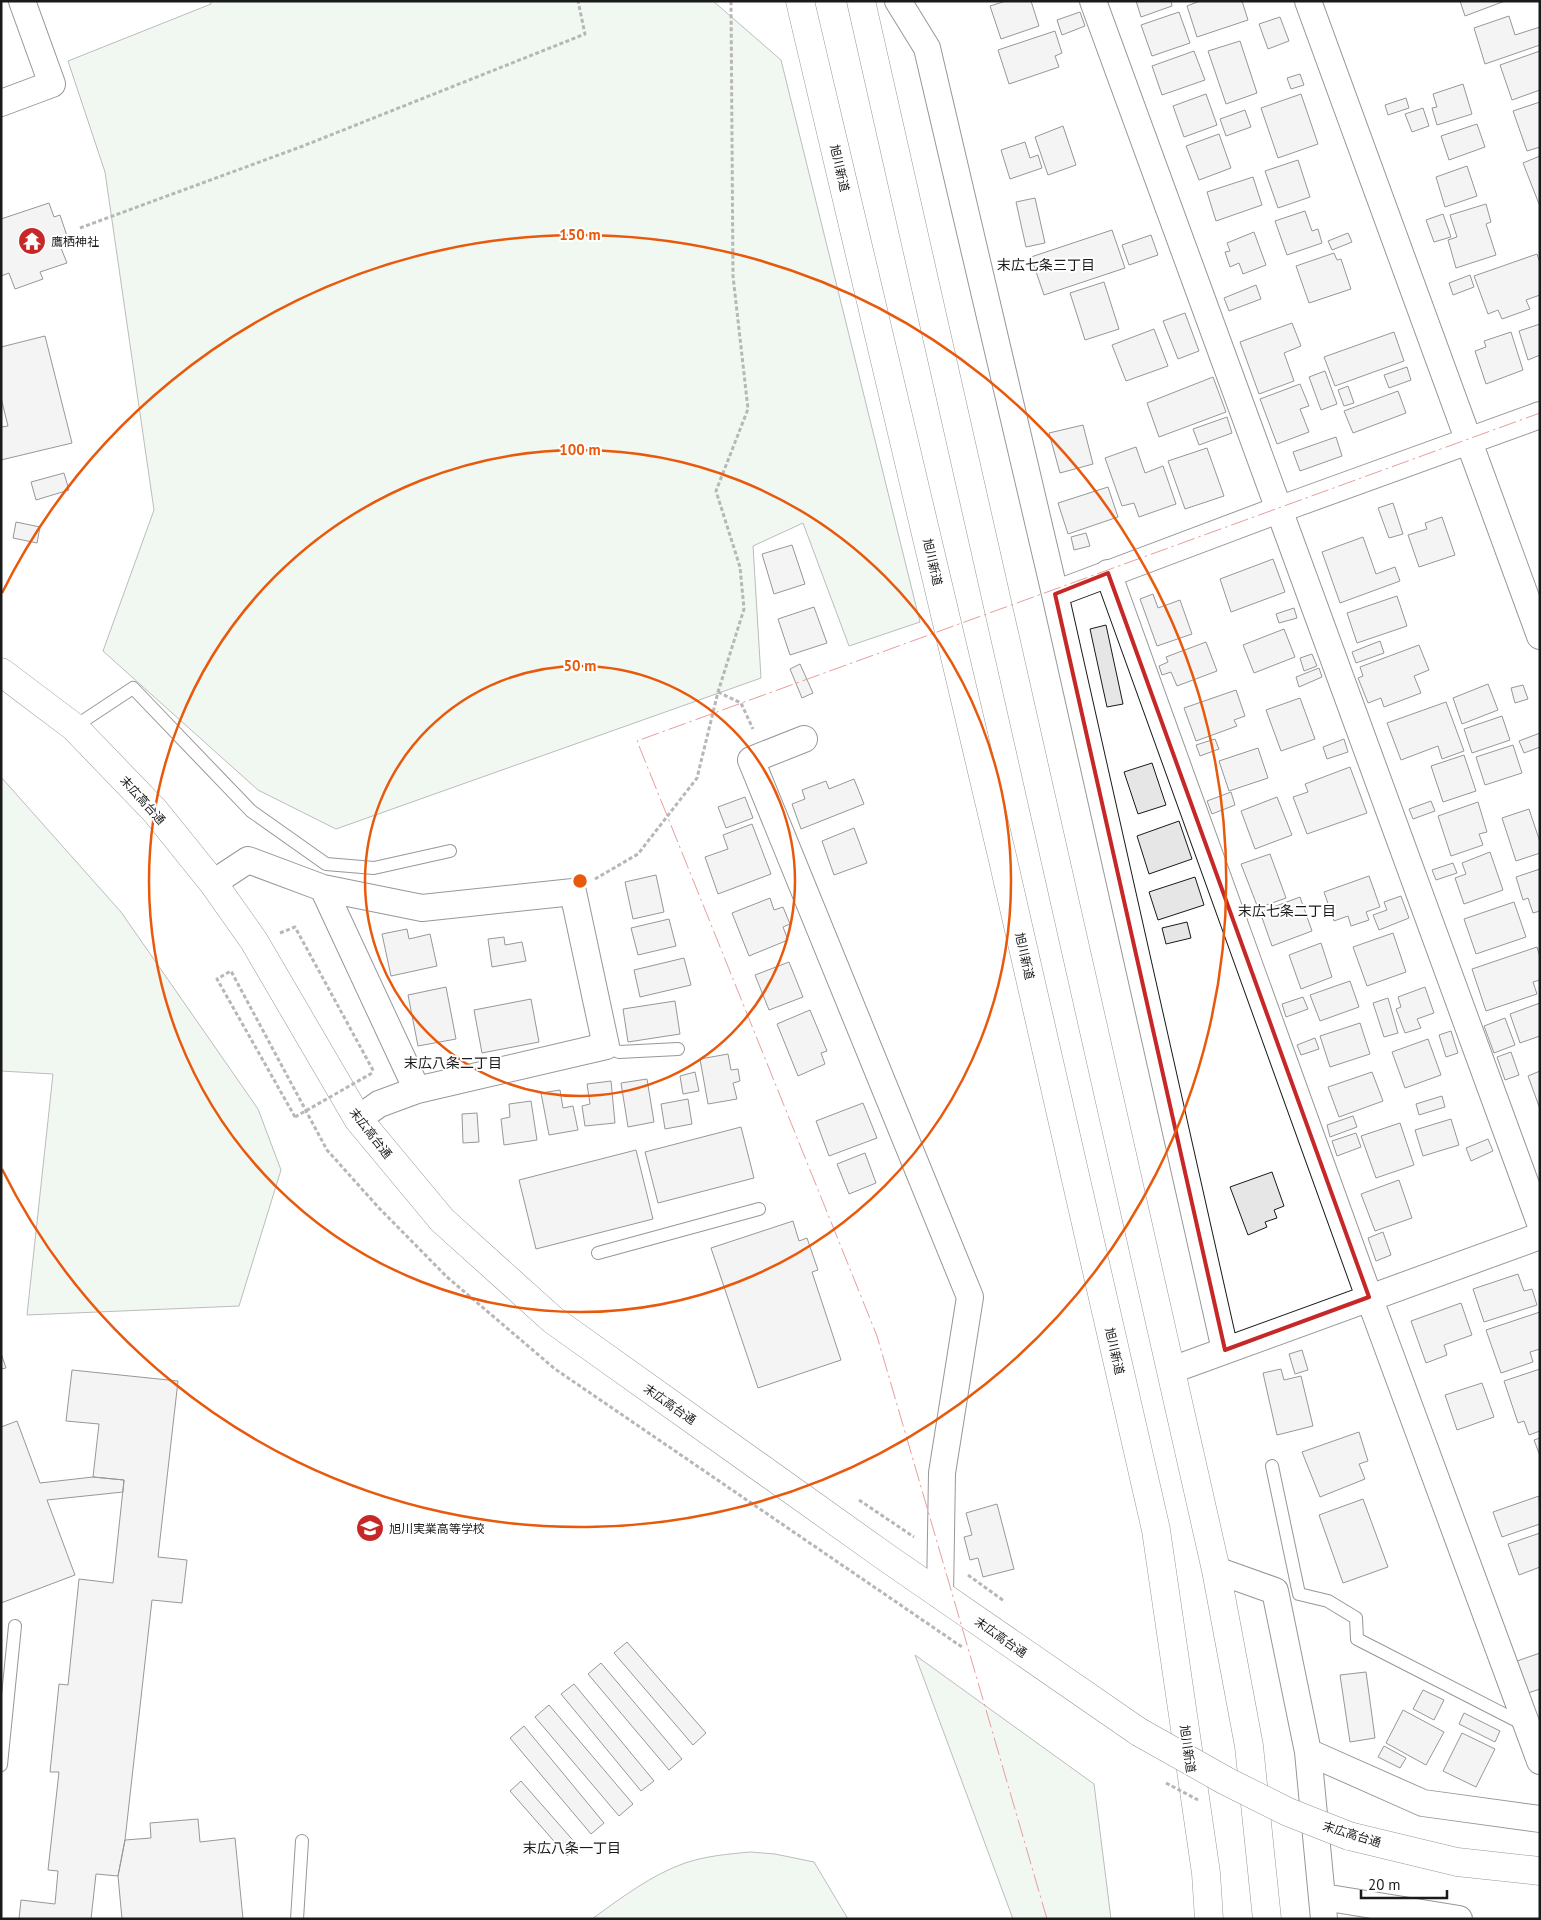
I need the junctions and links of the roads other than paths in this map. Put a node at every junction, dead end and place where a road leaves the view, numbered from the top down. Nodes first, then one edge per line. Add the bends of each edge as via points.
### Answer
1 (22, 1) edge
2 (800, 1) edge
3 (861, 1) edge
4 (898, 1) edge
5 (1093, 1) edge
6 (1308, 1) edge
7 (1, 103) edge
8 (1540, 415) edge
9 (1469, 440) junction
10 (1278, 510) junction
11 (1108, 573) junction
12 (1055, 594) junction
13 (1540, 636) edge
14 (1, 672) edge
15 (74, 727) junction
16 (804, 739) dead end
17 (450, 851) dead end
18 (213, 882) junction
19 (323, 888) junction
20 (606, 1046) junction
21 (678, 1049) dead end
22 (417, 1090) junction
23 (368, 1112) junction
24 (759, 1209) dead end
25 (1540, 1223) edge
26 (1540, 1236) edge
27 (598, 1253) dead end
28 (1370, 1297) junction
29 (1225, 1350) junction
30 (1172, 1370) junction
31 (1272, 1466) dead end
32 (1216, 1570) junction
33 (940, 1595) junction
34 (1288, 1596) junction
35 (15, 1626) dead end
36 (1534, 1726) edge
37 (1308, 1752) junction
38 (1540, 1761) edge
39 (1, 1765) edge
40 (1540, 1819) edge
41 (302, 1841) dead end
42 (1540, 1870) edge
43 (1324, 1908) edge
44 (297, 1919) edge
45 (1209, 1919) edge
46 (1267, 1919) edge
47 (1459, 1919) edge

1 - 7 street via 52,84
2 - 45 main road, 旭川新道 via 1156,1530 1206,1873
3 - 30 main road
4 - 12 street via 927,48
5 - 10 street
6 - 9 street
8 - 9 street
9 - 10 street
9 - 13 street
10 - 11 street
10 - 25 street
11 - 12 street
11 - 28 street
12 - 29 street
14 - 15 main road, 末広高台通
15 - 17 lane via 133,688 251,811 326,864 374,868
15 - 18 main road, 末広高台通 via 155,811
16 - 33 street via 750,760 970,1297 942,1473
18 - 19 street via 248,860
18 - 23 main road, 末広高台通
19 - 20 street via 422,908 573,892
19 - 22 street
20 - 21 lane via 619,1052
20 - 22 street
22 - 23 street
23 - 33 main road, 末広高台通 via 442,1220 553,1320
24 - 27 lane
26 - 28 street
28 - 29 street
28 - 36 street
29 - 30 street
30 - 32 main road
31 - 34 lane
32 - 34 street
32 - 46 main road via 1248,1746
33 - 42 main road, 末広高台通, bridge via 1139,1732 1288,1812 1348,1836 1457,1862
34 - 36 lane via 1328,1601 1356,1618 1357,1639
34 - 37 street
35 - 39 lane
36 - 38 street
37 - 40 street via 1424,1803
37 - 43 street
41 - 44 lane
43 - 47 street

